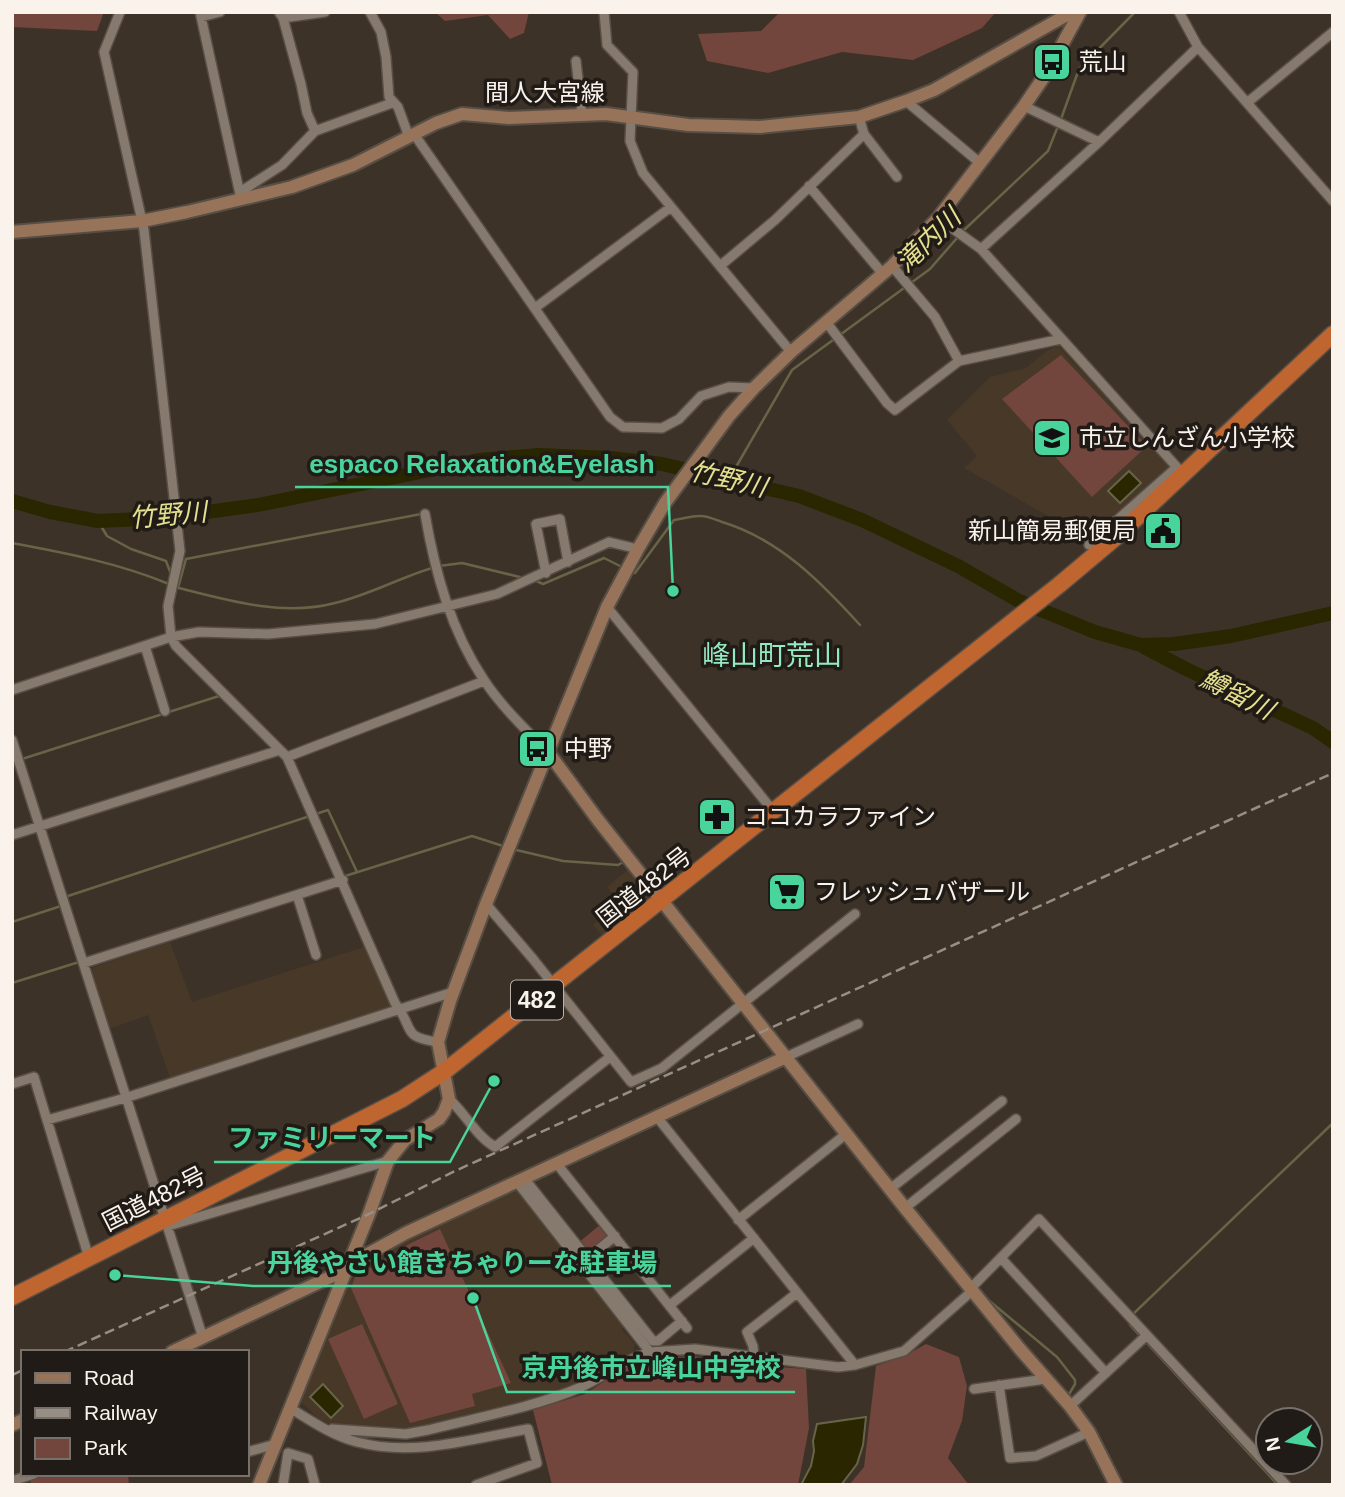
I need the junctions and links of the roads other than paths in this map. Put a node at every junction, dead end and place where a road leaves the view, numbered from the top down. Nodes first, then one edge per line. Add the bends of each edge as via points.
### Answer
1 (120, 12) edge
2 (220, 12) edge
3 (325, 12) edge
4 (370, 12) edge
5 (604, 12) edge
6 (1072, 12) edge
7 (1080, 12) edge
8 (1179, 12) edge
9 (200, 15) edge
10 (281, 15) edge
11 (1333, 32) edge
12 (1198, 47) junction
13 (576, 61) dead end
14 (906, 102) junction
15 (1248, 102) junction
16 (392, 103) junction
17 (1024, 106) junction
18 (582, 114) junction
19 (630, 116) junction
20 (859, 117) junction
21 (315, 131) junction
22 (864, 134) junction
23 (412, 136) junction
24 (1099, 142) junction
25 (980, 163) junction
26 (897, 177) dead end
27 (809, 186) junction
28 (240, 196) junction
29 (1333, 201) edge
30 (671, 207) junction
31 (938, 218) junction
32 (142, 221) junction
33 (12, 232) edge
34 (981, 249) junction
35 (720, 265) junction
36 (888, 270) junction
37 (535, 308) junction
38 (827, 323) junction
39 (1333, 334) edge
40 (1061, 339) junction
41 (791, 352) junction
42 (959, 361) junction
43 (754, 388) junction
44 (1180, 470) junction
45 (425, 514) dead end
46 (1089, 545) dead end
47 (638, 549) junction
48 (568, 562) junction
49 (546, 573) junction
50 (449, 607) junction
51 (607, 607) junction
52 (171, 637) junction
53 (145, 646) junction
54 (484, 681) junction
55 (12, 690) edge
56 (165, 711) dead end
57 (12, 740) edge
58 (548, 752) junction
59 (283, 753) junction
60 (774, 812) junction
61 (40, 827) junction
62 (12, 835) edge
63 (343, 880) junction
64 (297, 895) junction
65 (662, 901) junction
66 (486, 904) junction
67 (855, 914) dead end
68 (316, 955) dead end
69 (84, 963) junction
70 (554, 987) junction
71 (453, 992) junction
72 (744, 1003) junction
73 (400, 1009) junction
74 (858, 1024) dead end
75 (438, 1042) junction
76 (610, 1057) junction
77 (786, 1058) junction
78 (445, 1071) junction
79 (12, 1084) edge
80 (125, 1098) junction
81 (449, 1098) junction
82 (1002, 1101) dead end
83 (657, 1117) junction
84 (1016, 1119) dead end
85 (47, 1120) junction
86 (846, 1134) junction
87 (388, 1161) junction
88 (557, 1164) junction
89 (521, 1180) junction
90 (890, 1189) junction
91 (905, 1208) junction
92 (738, 1220) junction
93 (167, 1222) junction
94 (615, 1236) junction
95 (754, 1238) junction
96 (89, 1258) junction
97 (1001, 1258) junction
98 (587, 1259) junction
99 (345, 1270) junction
100 (971, 1290) junction
101 (797, 1293) junction
102 (12, 1297) edge
103 (670, 1306) junction
104 (1147, 1335) junction
105 (203, 1338) junction
106 (176, 1350) edge
107 (650, 1352) junction
108 (754, 1357) junction
109 (855, 1365) junction
110 (1106, 1373) junction
111 (1046, 1378) junction
112 (999, 1385) junction
113 (974, 1389) dead end
114 (1069, 1406) junction
115 (290, 1408) junction
116 (324, 1428) junction
117 (1089, 1432) junction
118 (276, 1444) junction
119 (248, 1452) edge
120 (266, 1469) junction
121 (285, 1471) junction
122 (259, 1485) edge
123 (283, 1485) edge
124 (315, 1485) edge
125 (475, 1485) edge
126 (1116, 1485) edge
127 (1286, 1485) edge

1 - 32 street via 104,52
2 - 9 street
3 - 10 street
4 - 16 street via 381,32
5 - 19 street via 607,45 633,72
6 - 14 street, 間人大宮線
7 - 17 street
8 - 12 street
9 - 28 street
10 - 21 street
11 - 15 street
12 - 15 street
12 - 24 street
13 - 18 street
14 - 20 street, 間人大宮線
14 - 25 street
15 - 29 street
16 - 21 street
16 - 23 street
17 - 24 street
17 - 25 street
18 - 19 street, 間人大宮線
18 - 23 street, 間人大宮線 via 509,118 463,114
19 - 20 street, 間人大宮線 via 688,125 760,127
19 - 30 street via 630,141 643,173
20 - 22 street
21 - 28 street
22 - 26 street
22 - 27 street
23 - 28 street, 間人大宮線 via 322,177
23 - 37 street
24 - 34 street
25 - 31 street
27 - 35 street
27 - 36 street
28 - 32 street, 間人大宮線
30 - 35 street
30 - 37 street
31 - 34 street
31 - 36 street
32 - 33 street, 間人大宮線
32 - 52 street via 180,551 168,606
34 - 40 street
35 - 41 street
36 - 38 street
36 - 42 street via 935,317
37 - 43 street via 610,416 623,427 662,428 679,419 701,396 729,387
38 - 41 street
38 - 42 street via 895,410
39 - 44 highway, 国道482号 / 482
40 - 42 street
40 - 44 street
41 - 43 street
43 - 47 street via 666,503
44 - 46 street
44 - 60 highway, 国道482号 / 482 via 1115,538
45 - 50 street via 434,564
47 - 48 street via 609,542
47 - 51 street
48 - 49 street
48 - 49 street via 560,519 536,524
49 - 50 street via 497,594
50 - 52 street via 374,624
50 - 54 street
51 - 58 street
51 - 60 street
52 - 53 street
52 - 59 street
53 - 55 street
53 - 56 street
54 - 58 street
54 - 59 street
57 - 61 street
58 - 65 street
58 - 66 street
59 - 61 street
59 - 63 street
60 - 65 highway, 国道482号 / 482
61 - 62 street
61 - 69 street
63 - 64 street
63 - 73 street
64 - 68 street
64 - 69 street
65 - 70 highway, 国道482号 / 482
65 - 72 street
66 - 70 street
66 - 71 street
67 - 72 street
69 - 80 street
70 - 76 street
70 - 78 highway, 国道482号 / 482
71 - 73 street
71 - 75 street
72 - 76 street via 662,1068 631,1082
72 - 77 street
73 - 75 street via 412,1035
73 - 80 street
74 - 77 street
75 - 78 street
76 - 81 street via 495,1147
77 - 83 street
77 - 86 street
78 - 81 street
78 - 93 highway, 国道482号 / 482 via 402,1099
79 - 85 street via 34,1077
80 - 85 street
80 - 93 street
81 - 87 street via 439,1119 405,1140
82 - 90 street
83 - 88 street
83 - 92 street
84 - 91 street
85 - 96 street
86 - 90 street
86 - 92 street
87 - 93 street
87 - 99 street
88 - 89 street
88 - 94 street
89 - 98 street
89 - 99 street via 406,1233
89 - 107 street
90 - 91 street
91 - 100 street
92 - 95 street
93 - 96 highway, 国道482号 / 482
93 - 105 street
94 - 98 street
94 - 103 street
95 - 101 street
95 - 103 street
96 - 102 highway, 国道482号 / 482
97 - 100 street
97 - 104 street via 1039,1219
97 - 110 street
98 - 103 street via 653,1341 684,1324
99 - 105 street
99 - 115 street
100 - 109 street via 904,1351
100 - 111 street
101 - 108 street via 747,1332
101 - 109 street
104 - 110 street
104 - 127 street
105 - 106 street
107 - 108 street via 695,1349
107 - 116 street via 559,1396 428,1430 406,1434
108 - 109 street
110 - 114 street
111 - 112 street
111 - 114 street
112 - 113 street
112 - 117 street via 1010,1458 1036,1456
114 - 117 street
115 - 116 street
115 - 118 street
116 - 125 street via 356,1442 422,1448 528,1429 537,1463
117 - 126 street
118 - 119 street
118 - 120 street
120 - 121 street
120 - 122 street
121 - 123 street
121 - 124 street via 288,1453 308,1459

